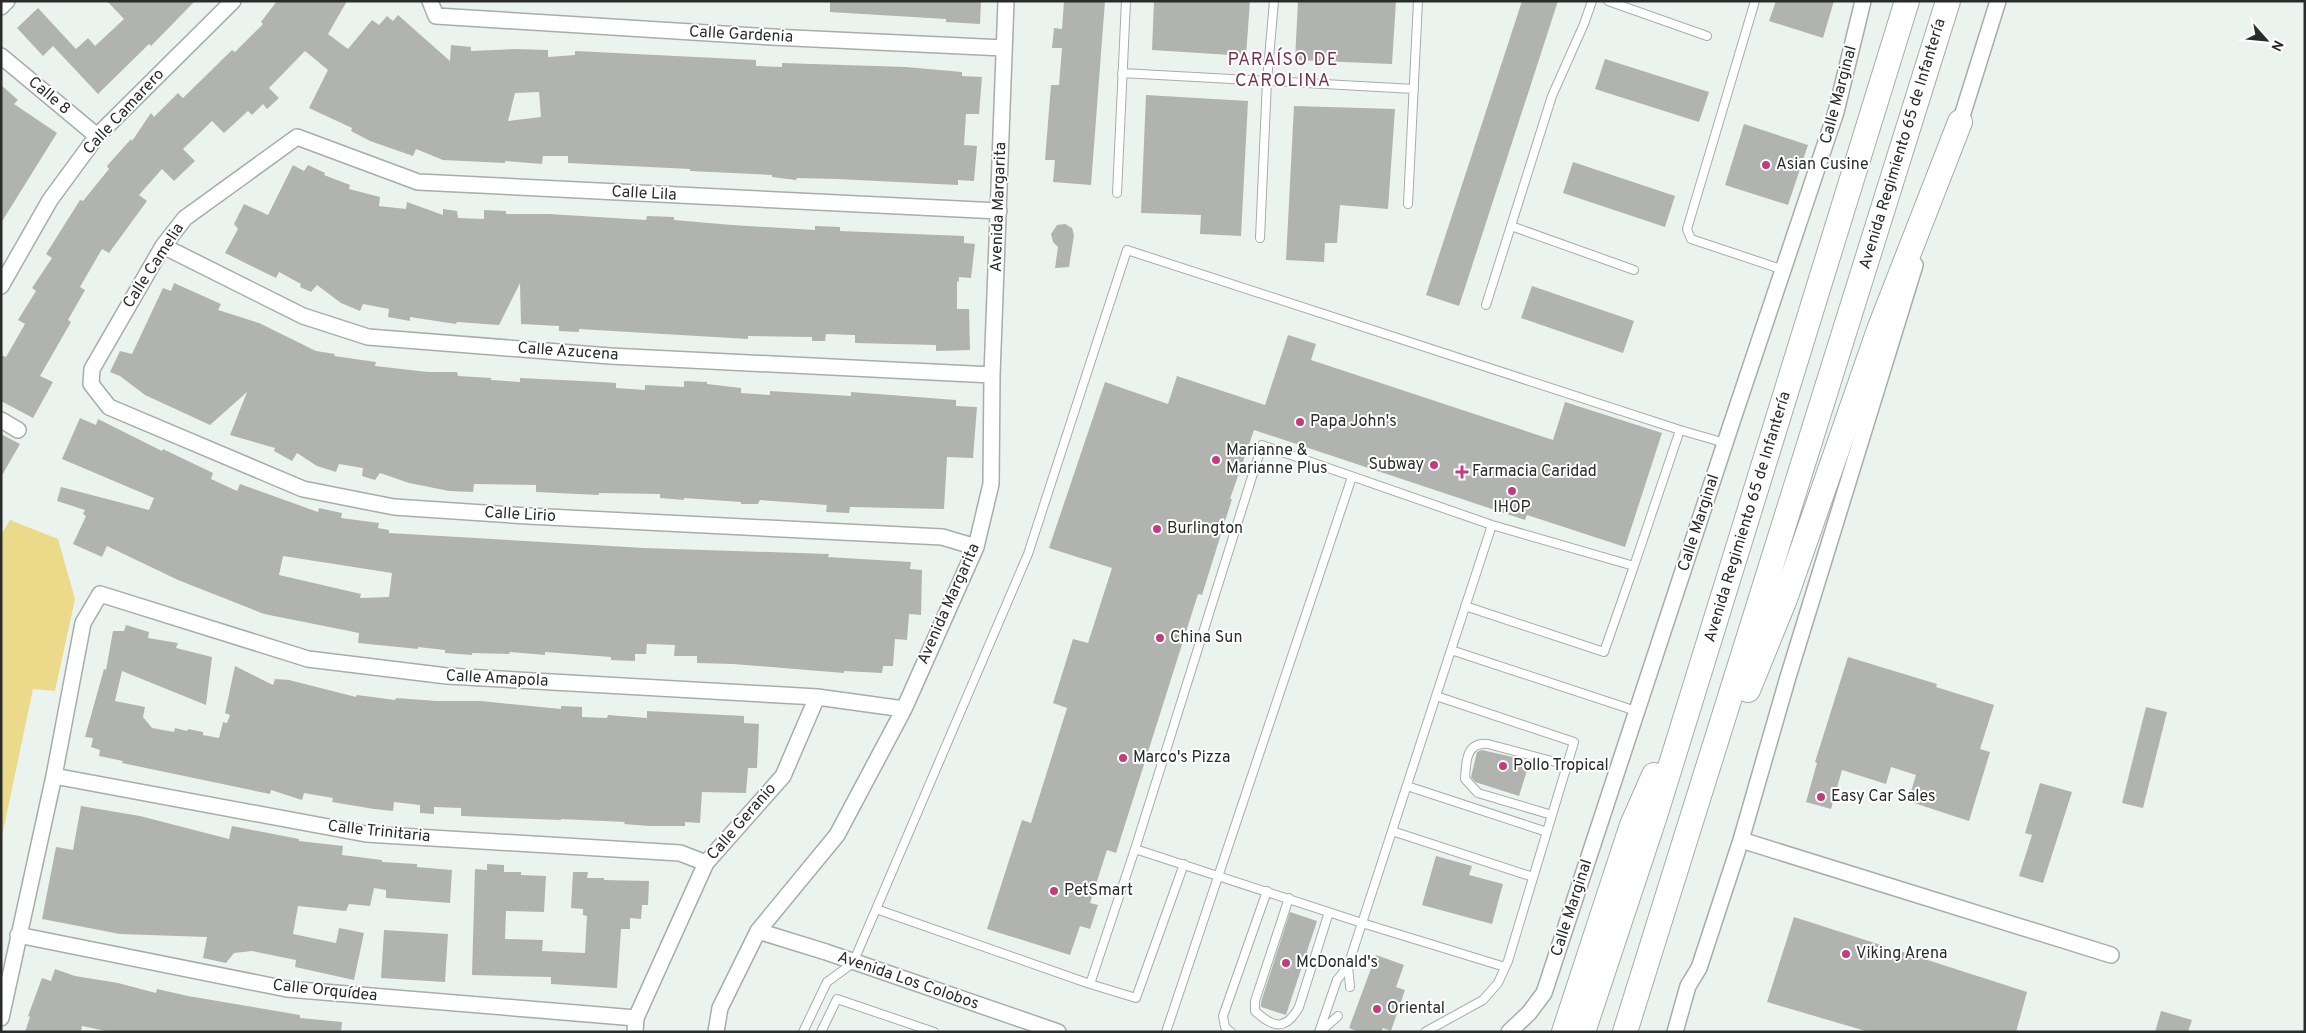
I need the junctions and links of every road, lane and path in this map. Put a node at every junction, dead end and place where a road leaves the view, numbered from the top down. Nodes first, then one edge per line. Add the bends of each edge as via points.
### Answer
1 (7, 1) edge
2 (233, 1) edge
3 (430, 1) edge
4 (1006, 1) edge
5 (1126, 1) edge
6 (1274, 1) edge
7 (1418, 1) edge
8 (1592, 1) edge
9 (1608, 1) edge
10 (1755, 1) edge
11 (1864, 1) edge
12 (1908, 1) edge
13 (1948, 1) edge
14 (1998, 1) edge
15 (1, 7) edge
16 (1707, 36) dead end
17 (1004, 48) junction
18 (1, 56) edge
19 (1122, 73) junction
20 (1267, 81) junction
21 (1414, 89) junction
22 (1960, 122) junction
23 (97, 136) junction
24 (297, 137) joint
25 (1117, 193) dead end
26 (1408, 204) dead end
27 (999, 212) junction
28 (1511, 226) junction
29 (1260, 238) dead end
30 (163, 246) junction
31 (1634, 270) dead end
32 (1784, 270) junction
33 (1, 286) edge
34 (1486, 305) dead end
35 (992, 375) junction
36 (91, 384) joint
37 (1, 420) edge
38 (18, 430) dead end
39 (1680, 430) junction
40 (1725, 443) junction
41 (1352, 477) junction
42 (1492, 525) junction
43 (976, 547) junction
44 (1634, 566) junction
45 (1465, 606) junction
46 (1451, 650) junction
47 (1700, 673) junction
48 (1436, 696) junction
49 (817, 697) junction
50 (904, 709) junction
51 (1636, 711) junction
52 (1567, 765) junction
53 (54, 776) junction
54 (1407, 786) junction
55 (1552, 816) junction
56 (1392, 830) junction
57 (1547, 832) junction
58 (1741, 840) junction
59 (1685, 844) junction
60 (1135, 849) junction
61 (706, 863) junction
62 (1184, 864) junction
63 (1218, 875) junction
64 (1533, 877) junction
65 (1267, 891) junction
66 (1289, 898) junction
67 (876, 909) junction
68 (1329, 912) junction
69 (1362, 923) junction
70 (758, 931) junction
71 (18, 935) junction
72 (2111, 955) dead end
73 (853, 963) junction
74 (1348, 966) junction
75 (1505, 967) junction
76 (1090, 984) junction
77 (1350, 987) dead end
78 (1338, 1016) dead end
79 (1, 1018) edge
80 (635, 1025) edge
81 (1228, 1029) edge
82 (716, 1032) edge
83 (804, 1032) edge
84 (822, 1032) edge
85 (934, 1032) edge
86 (1058, 1032) edge
87 (1166, 1032) edge
88 (1320, 1032) edge
89 (1425, 1032) edge
90 (1509, 1032) edge
91 (1564, 1032) edge
92 (1584, 1032) edge
93 (1626, 1032) edge
94 (1675, 1032) edge

1 - 15 street
2 - 23 street, Calle Camarero
3 - 17 street, Calle Gardenia via 436,16
4 - 17 street, Avenida Margarita
5 - 19 lane
6 - 20 lane
7 - 21 lane
8 - 28 lane via 1552,96
9 - 16 lane
10 - 32 lane via 1687,229 1691,239
11 - 32 street, Calle Marginal via 1836,112
12 - 47 main road, Avenida Regimiento 65 de Infantería
13 - 59 main road, Avenida Regimiento 65 de Infantería
14 - 22 street
17 - 27 street, Avenida Margarita
18 - 23 street, Calle 8
19 - 20 lane
19 - 25 lane
20 - 21 lane
20 - 29 lane
21 - 26 lane
22 - 58 street via 1788,677
22 - 59 main road via 1880,327 1785,599
23 - 33 street, Calle Camarero via 50,200
24 - 27 street, Calle Lila via 418,182
24 - 30 street, Calle Camelia via 185,218
27 - 35 street, Avenida Margarita
28 - 31 lane
28 - 34 lane
30 - 35 street, Calle Azucena via 304,316 368,337 610,356
30 - 36 street, Calle Camelia via 92,369
32 - 40 street, Calle Marginal
35 - 43 street, Avenida Margarita via 991,484
36 - 43 street, Calle Lirio via 109,407 303,489 394,507 942,537
37 - 38 street
39 - 40 lane
39 - 44 lane
39 - 67 lane via 1127,250 1028,554
40 - 51 street, Calle Marginal
41 - 42 lane
41 - 60 lane via 1262,445
41 - 63 lane
42 - 44 lane
42 - 45 lane
43 - 50 street, Avenida Margarita
44 - 45 lane via 1604,652
45 - 46 lane
46 - 48 lane
46 - 51 lane
47 - 91 main road via 1632,825
47 - 92 main road, Avenida Regimiento 65 de Infantería
48 - 52 lane via 1574,742
48 - 54 lane
49 - 50 street, Calle Amapola
49 - 53 street, Calle Amapola via 446,676 308,660 100,594 83,623
49 - 61 street, Calle Geranio via 783,776
50 - 70 street, Avenida Margarita via 837,834
51 - 90 street, Calle Marginal via 1544,993
52 - 55 lane
52 - 55 lane via 1488,744 1472,746 1469,754 1465,779 1478,793
53 - 61 street, Calle Trinitaria via 366,834 680,852
53 - 71 street
54 - 56 lane
54 - 57 lane
55 - 57 lane
56 - 64 lane
56 - 69 lane
57 - 64 lane
58 - 72 street
58 - 94 street via 1699,968 1688,986
59 - 93 main road, Avenida Regimiento 65 de Infantería
60 - 62 lane
60 - 76 lane
61 - 80 street, Calle Geranio
62 - 63 lane
62 - 76 lane via 1136,998
63 - 65 lane
63 - 87 lane
64 - 75 lane
65 - 66 lane
65 - 81 lane via 1223,1016
66 - 68 lane
66 - 68 lane via 1255,1001 1255,1011 1274,1024 1284,1024 1293,1019 1299,1008
67 - 73 lane
67 - 76 lane
68 - 69 lane
69 - 74 lane
69 - 75 lane
70 - 73 street, Avenida Los Colobos
70 - 82 street, Avenida Margarita via 720,1008
71 - 79 street
71 - 80 street, Calle Orquídea via 287,989
73 - 83 lane via 826,982
73 - 86 street, Avenida Los Colobos
74 - 77 lane
74 - 88 lane via 1337,980
75 - 89 lane via 1498,983 1482,1000
78 - 88 lane
84 - 85 lane via 837,998

